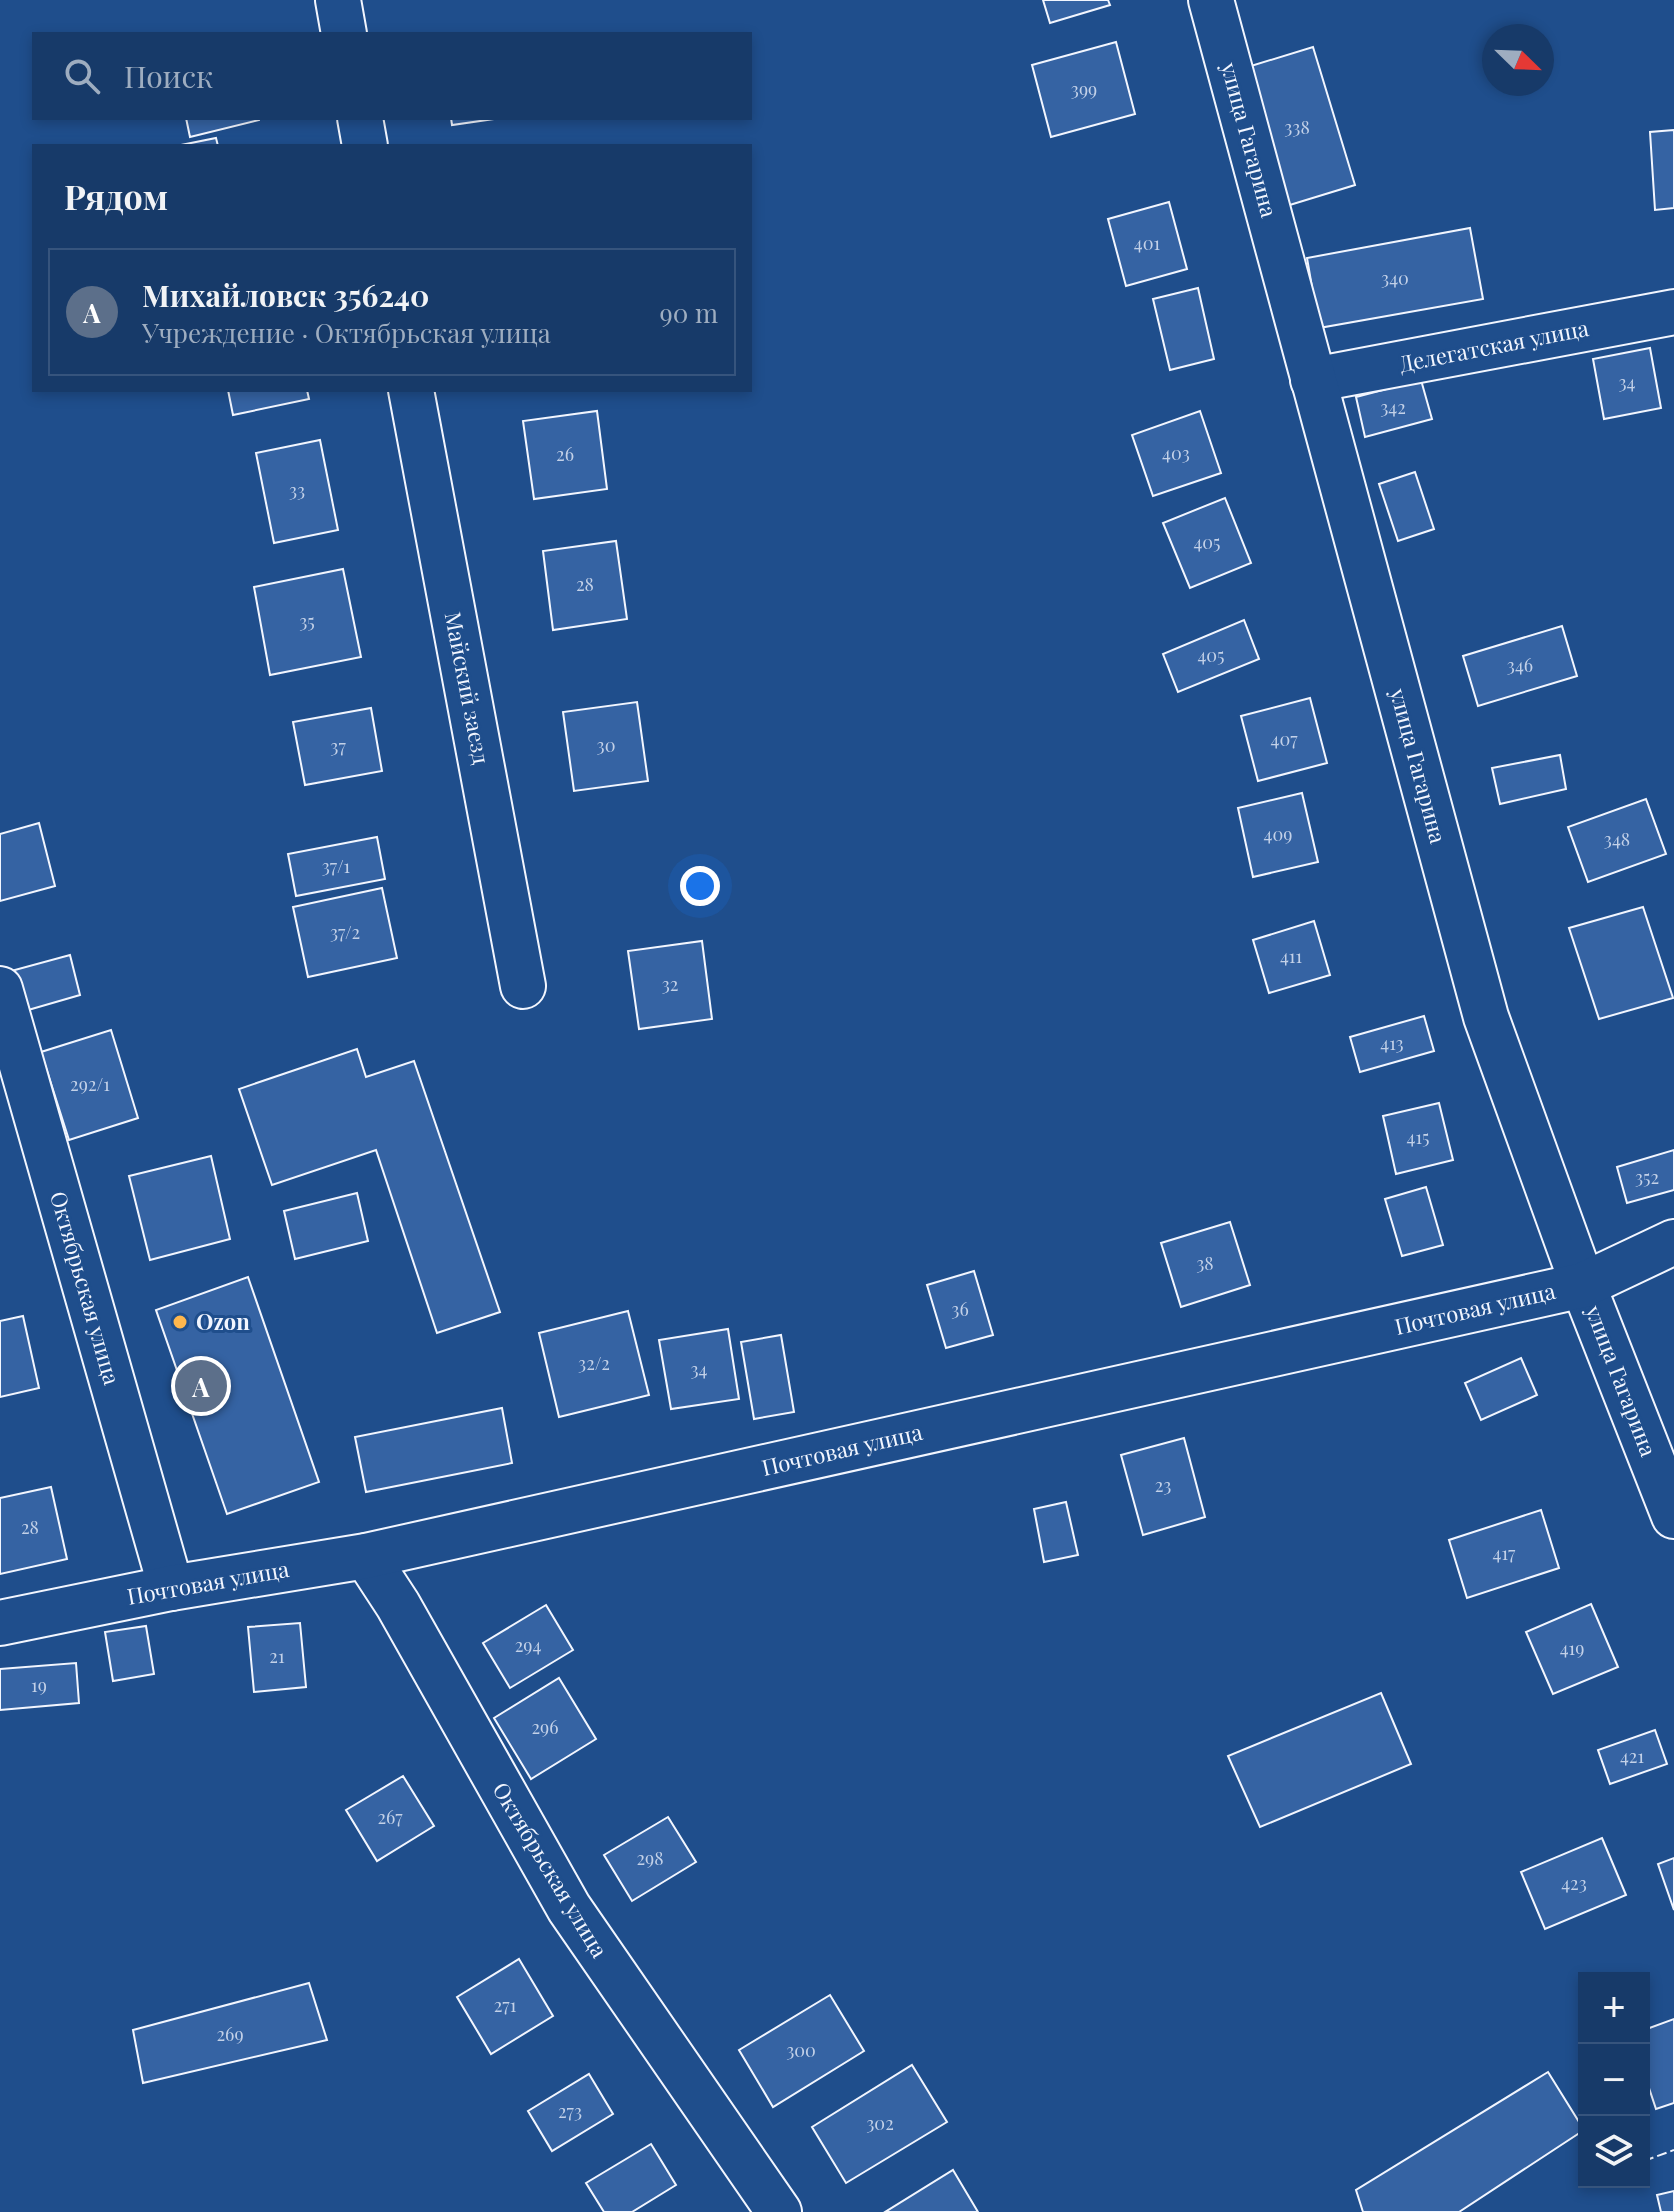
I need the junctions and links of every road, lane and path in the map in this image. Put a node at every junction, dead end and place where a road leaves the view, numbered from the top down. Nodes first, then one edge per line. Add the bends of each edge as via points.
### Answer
1 (338, 0) edge
2 (1211, 0) edge
3 (344, 32) edge
4 (360, 120) edge
5 (365, 144) edge
6 (1674, 312) edge
7 (1313, 380) junction
8 (411, 392) edge
9 (523, 986) dead end
10 (0, 989) edge
11 (1674, 1242) edge
12 (1583, 1285) junction
13 (1674, 1516) edge
14 (366, 1556) junction
15 (171, 1588) junction
16 (0, 1623) edge
17 (779, 2212) edge

1 - 3 main road
2 - 7 main road, улица Гагарина
4 - 5 main road
6 - 7 main road, Делегатская улица
7 - 12 main road, улица Гагарина via 1486,1017
8 - 9 main road, Майский заезд
10 - 15 main road, Октябрьская улица
11 - 12 main road, Почтовая улица
12 - 13 main road, улица Гагарина
12 - 14 main road, Почтовая улица
14 - 15 main road, Почтовая улица
14 - 17 main road, Октябрьская улица via 569,1908
15 - 16 main road, Почтовая улица

